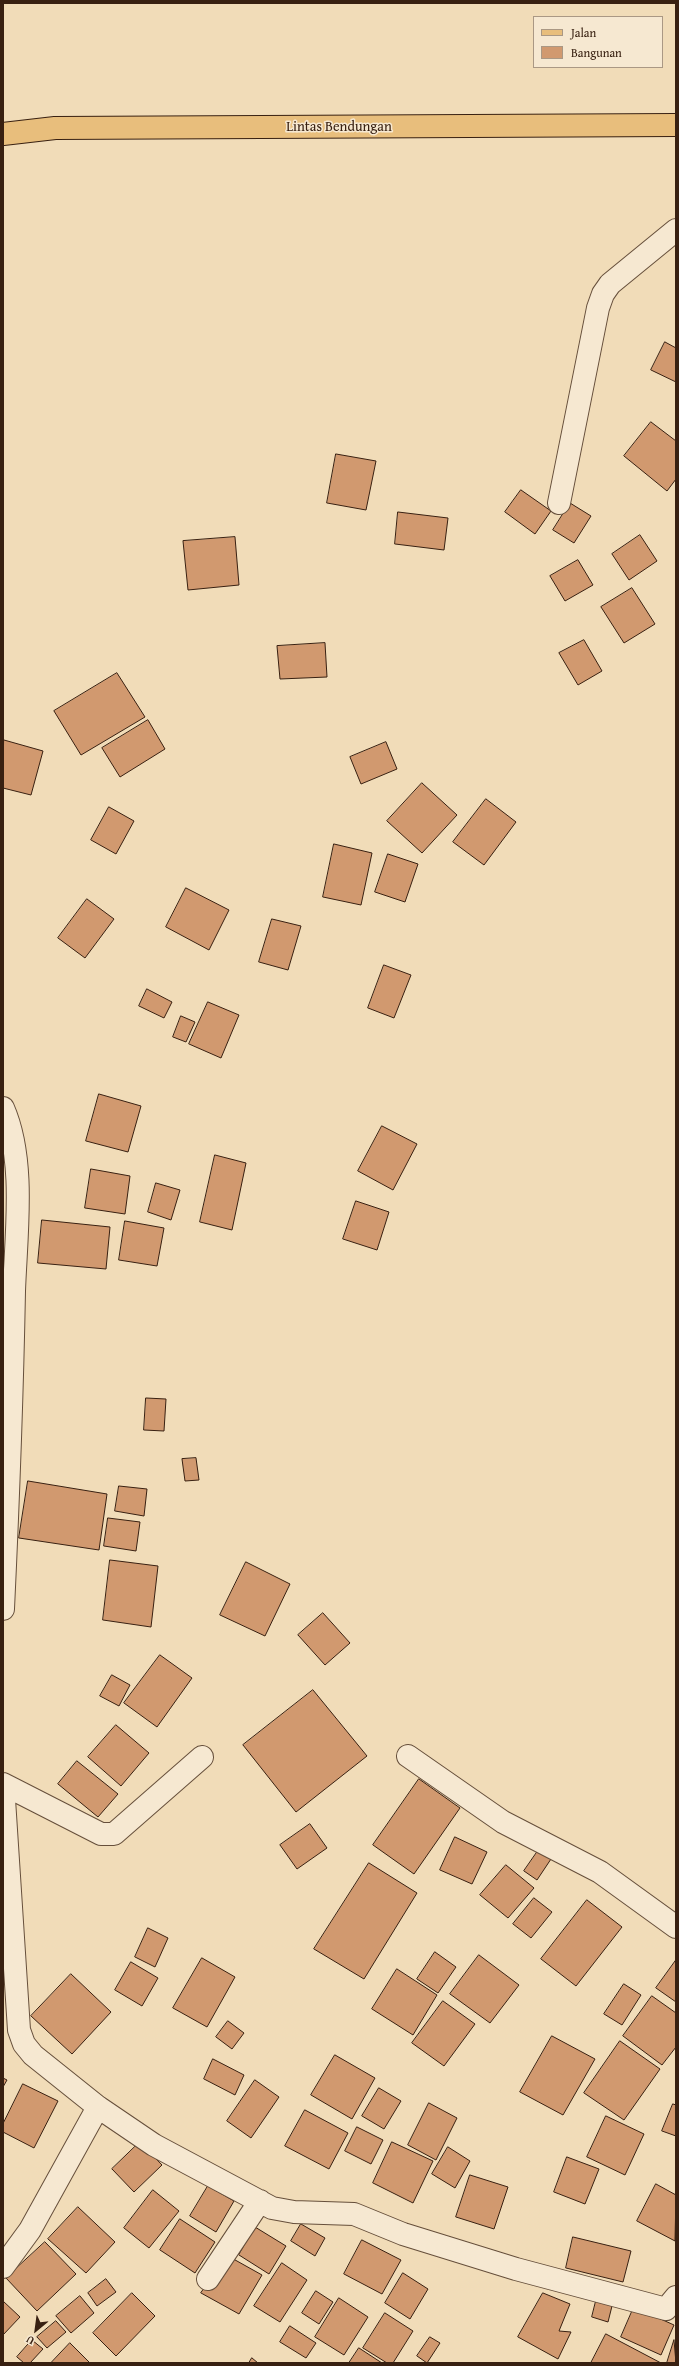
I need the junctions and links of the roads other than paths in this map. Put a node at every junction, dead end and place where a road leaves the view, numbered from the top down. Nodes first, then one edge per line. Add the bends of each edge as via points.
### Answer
1 (676, 125) edge
2 (3, 134) edge
3 (676, 230) edge
4 (559, 503) dead end
5 (3, 1108) edge
6 (3, 1609) edge
7 (408, 1756) dead end
8 (202, 1757) dead end
9 (3, 1784) edge
10 (676, 1927) edge
11 (98, 2107) junction
12 (260, 2201) junction
13 (3, 2267) edge
14 (208, 2279) dead end
15 (673, 2307) edge

1 - 2 main road, Lintas Bendungan via 56,128
3 - 4 street via 610,284 602,294
5 - 6 street via 8,1119 17,1171
7 - 10 street via 503,1822 600,1872
8 - 9 street via 114,1834 101,1834
9 - 11 street via 19,2030 24,2044 33,2055
11 - 12 street via 154,2145
11 - 13 street via 30,2230
12 - 14 street
12 - 15 street via 272,2208 294,2212 354,2214 403,2234 463,2253

